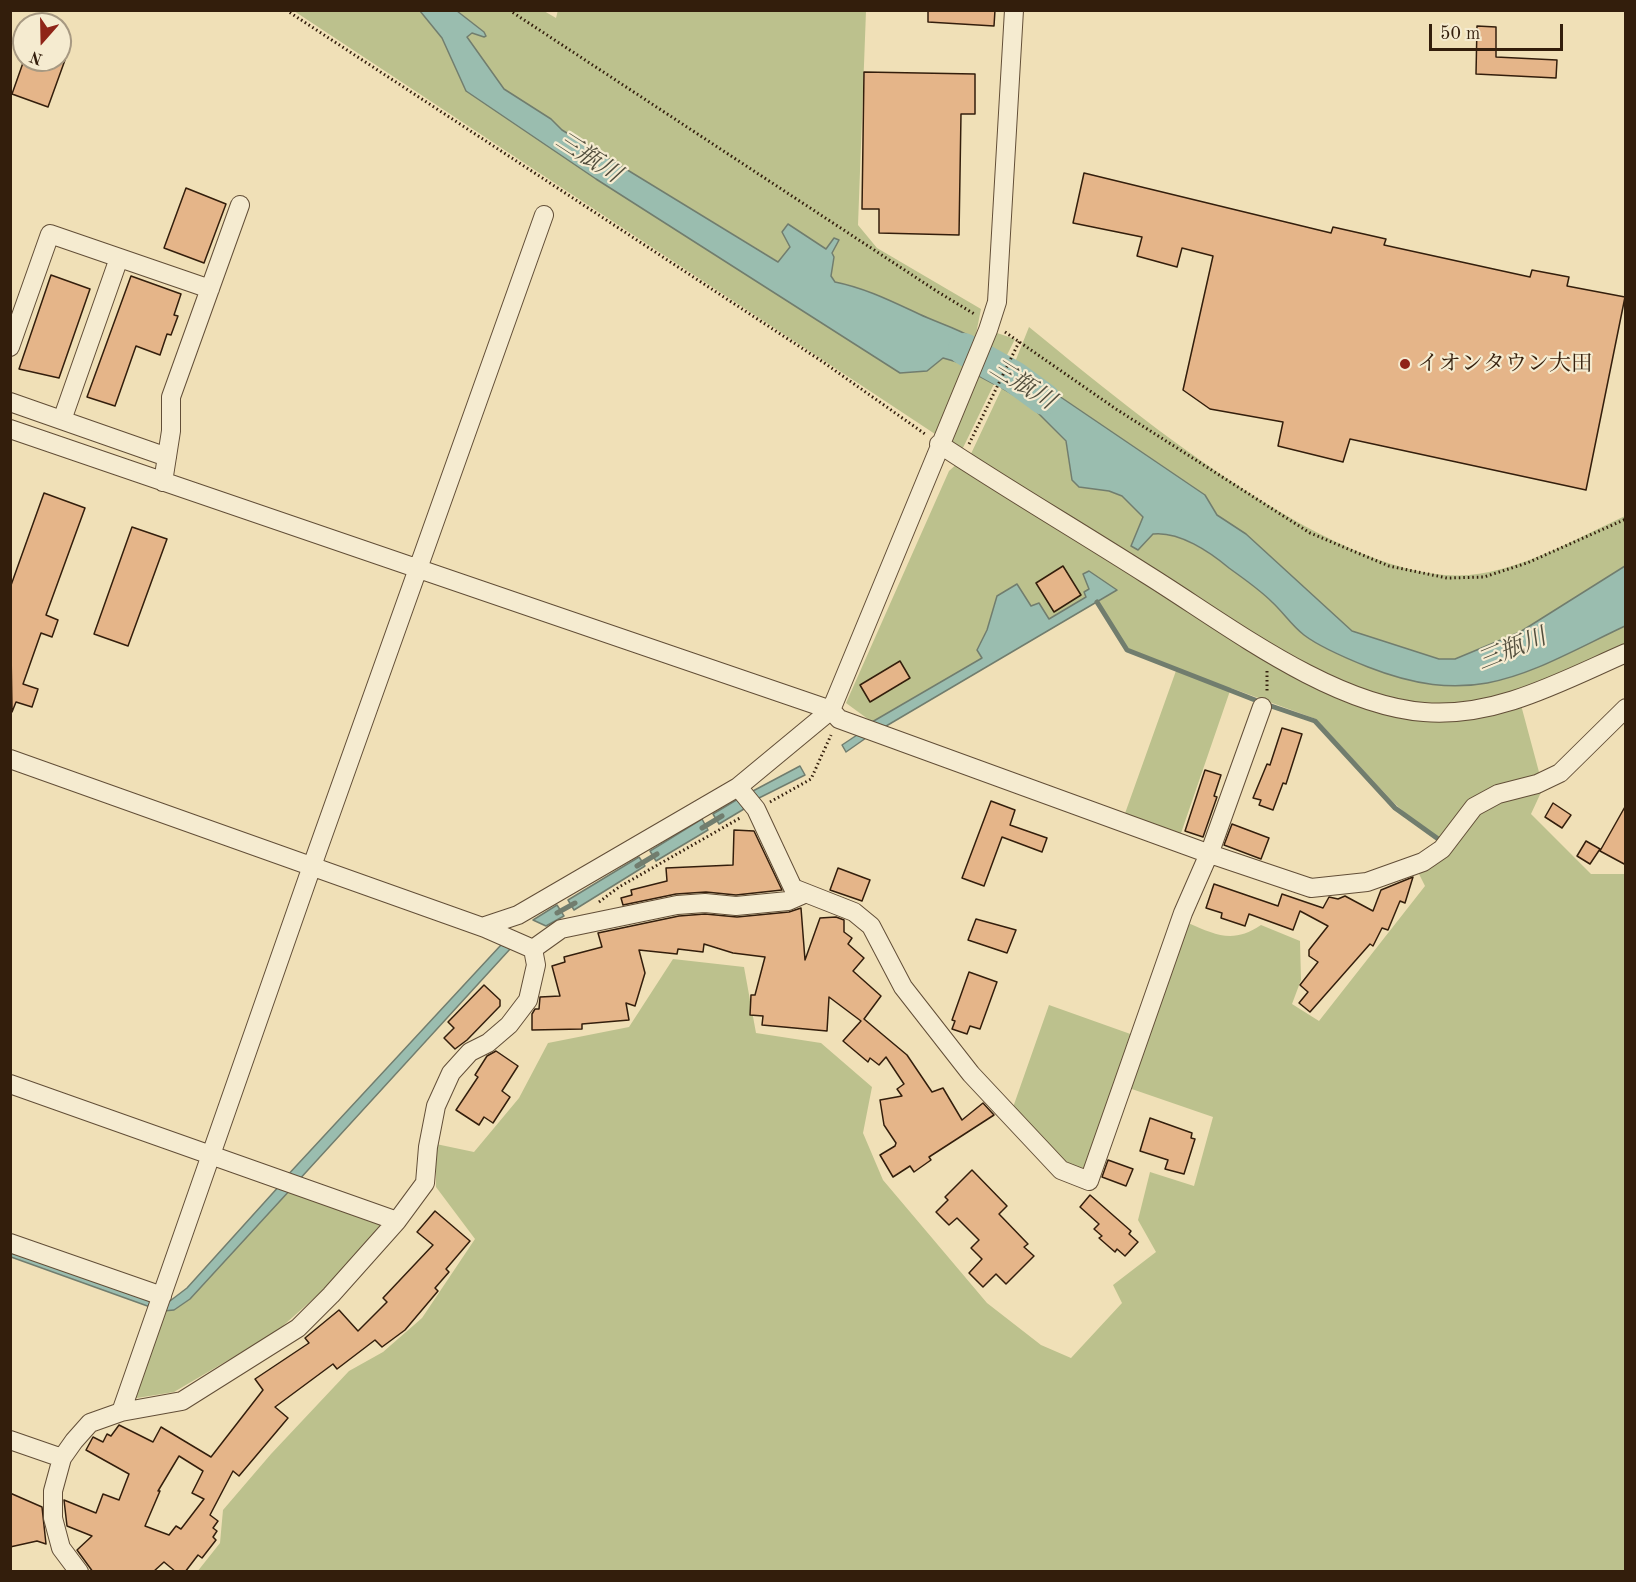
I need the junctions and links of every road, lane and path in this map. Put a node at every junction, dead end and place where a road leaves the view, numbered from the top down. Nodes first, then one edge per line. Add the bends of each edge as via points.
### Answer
1 (286, 10) edge
2 (509, 10) edge
3 (1014, 10) edge
4 (240, 205) dead end
5 (544, 215) dead end
6 (119, 258) junction
7 (210, 289) junction
8 (989, 327) junction
9 (1020, 340) junction
10 (10, 347) edge
11 (10, 402) edge
12 (62, 420) junction
13 (10, 429) edge
14 (939, 444) junction
15 (167, 457) junction
16 (962, 459) junction
17 (163, 482) junction
18 (1626, 519) edge
19 (419, 571) junction
20 (1266, 649) junction
21 (1626, 653) edge
22 (1262, 707) joint
23 (1626, 708) edge
24 (835, 715) junction
25 (10, 759) edge
26 (748, 799) junction
27 (1207, 853) junction
28 (312, 866) junction
29 (804, 894) junction
30 (590, 908) dead end
31 (482, 927) junction
32 (533, 949) junction
33 (10, 1084) edge
34 (212, 1156) junction
35 (397, 1221) junction
36 (10, 1243) edge
37 (162, 1296) junction
38 (121, 1412) junction
39 (10, 1440) edge
40 (62, 1458) junction
41 (79, 1572) edge

1 - 14 path via 813,355
2 - 8 path
3 - 8 street via 997,302
4 - 7 street
5 - 19 street
6 - 7 street
6 - 10 street via 50,234
6 - 12 street
7 - 15 street via 171,397
8 - 9 path
8 - 14 street
9 - 16 path
9 - 18 path via 1116,409 1310,533 1389,566 1447,578 1484,577 1527,563
11 - 12 street
12 - 15 street
13 - 17 street
14 - 16 street
14 - 24 street
15 - 17 street
16 - 20 street
17 - 19 street
19 - 24 street
19 - 28 street
20 - 21 street via 1346,693 1424,712 1479,709 1517,701
20 - 22 path via 1267,690
22 - 27 street
23 - 27 street via 1560,773 1537,784 1498,794 1473,807 1442,849 1423,862 1367,882 1311,888
24 - 26 street
24 - 26 path via 811,779
24 - 27 street
25 - 28 street
26 - 29 street via 793,888
26 - 30 path via 715,831
26 - 31 street via 518,915
27 - 29 street via 1089,1181 1061,1170 971,1074 903,987 871,926 854,912
28 - 31 street
28 - 34 street
29 - 32 street via 788,901 736,906 677,905 561,929
31 - 32 street
32 - 35 street via 536,966 528,1000 509,1025 470,1052 451,1073 436,1106 425,1183
33 - 34 street
34 - 35 street
34 - 37 street
35 - 38 street via 298,1328 182,1401
36 - 37 street
37 - 38 street
38 - 40 street via 90,1423
39 - 40 street
40 - 41 street via 54,1491 53,1518 61,1548

